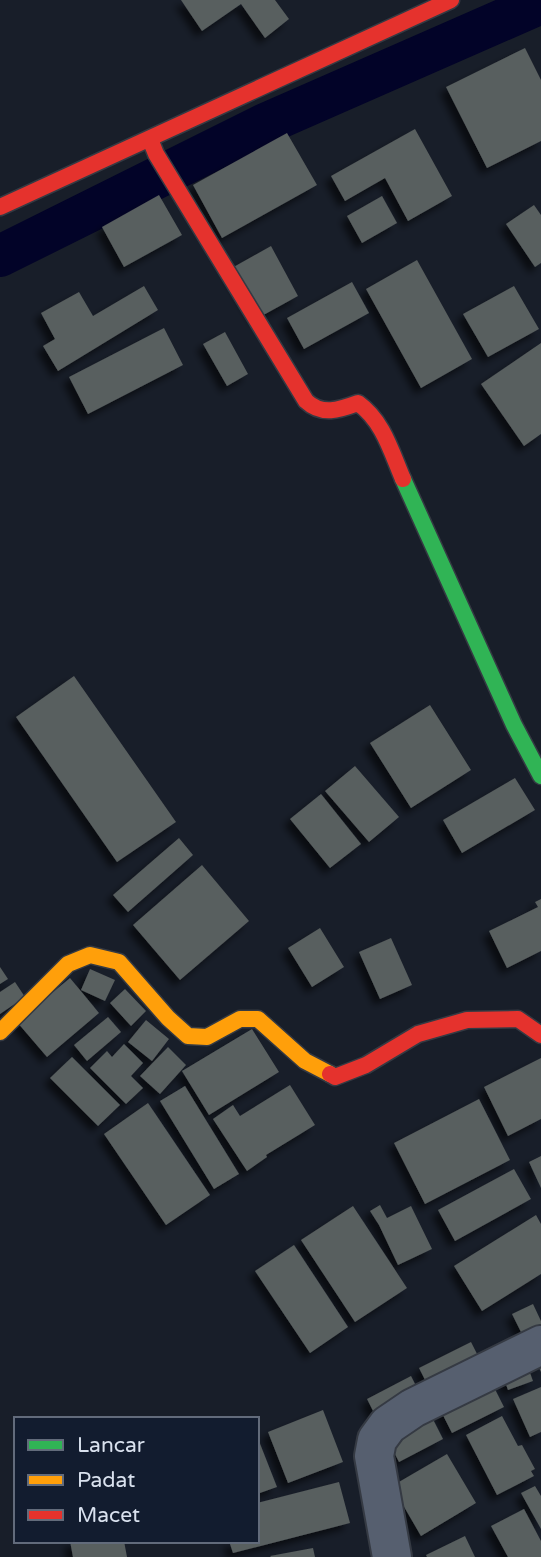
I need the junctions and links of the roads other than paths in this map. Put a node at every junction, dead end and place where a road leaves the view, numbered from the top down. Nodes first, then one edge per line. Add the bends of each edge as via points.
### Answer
1 (451, 0) edge
2 (153, 146) junction
3 (0, 208) edge
4 (541, 776) edge
5 (0, 1032) edge
6 (541, 1035) edge
7 (541, 1345) edge
8 (392, 1557) edge

1 - 2 street
2 - 3 street
2 - 4 street via 313,409 336,412 358,403 379,424
5 - 6 street via 68,964 89,955 118,962 188,1036 207,1037 240,1019 258,1019 305,1061 335,1077 366,1065 418,1034 467,1020 518,1019
7 - 8 street via 412,1408 388,1425 377,1440 374,1456

